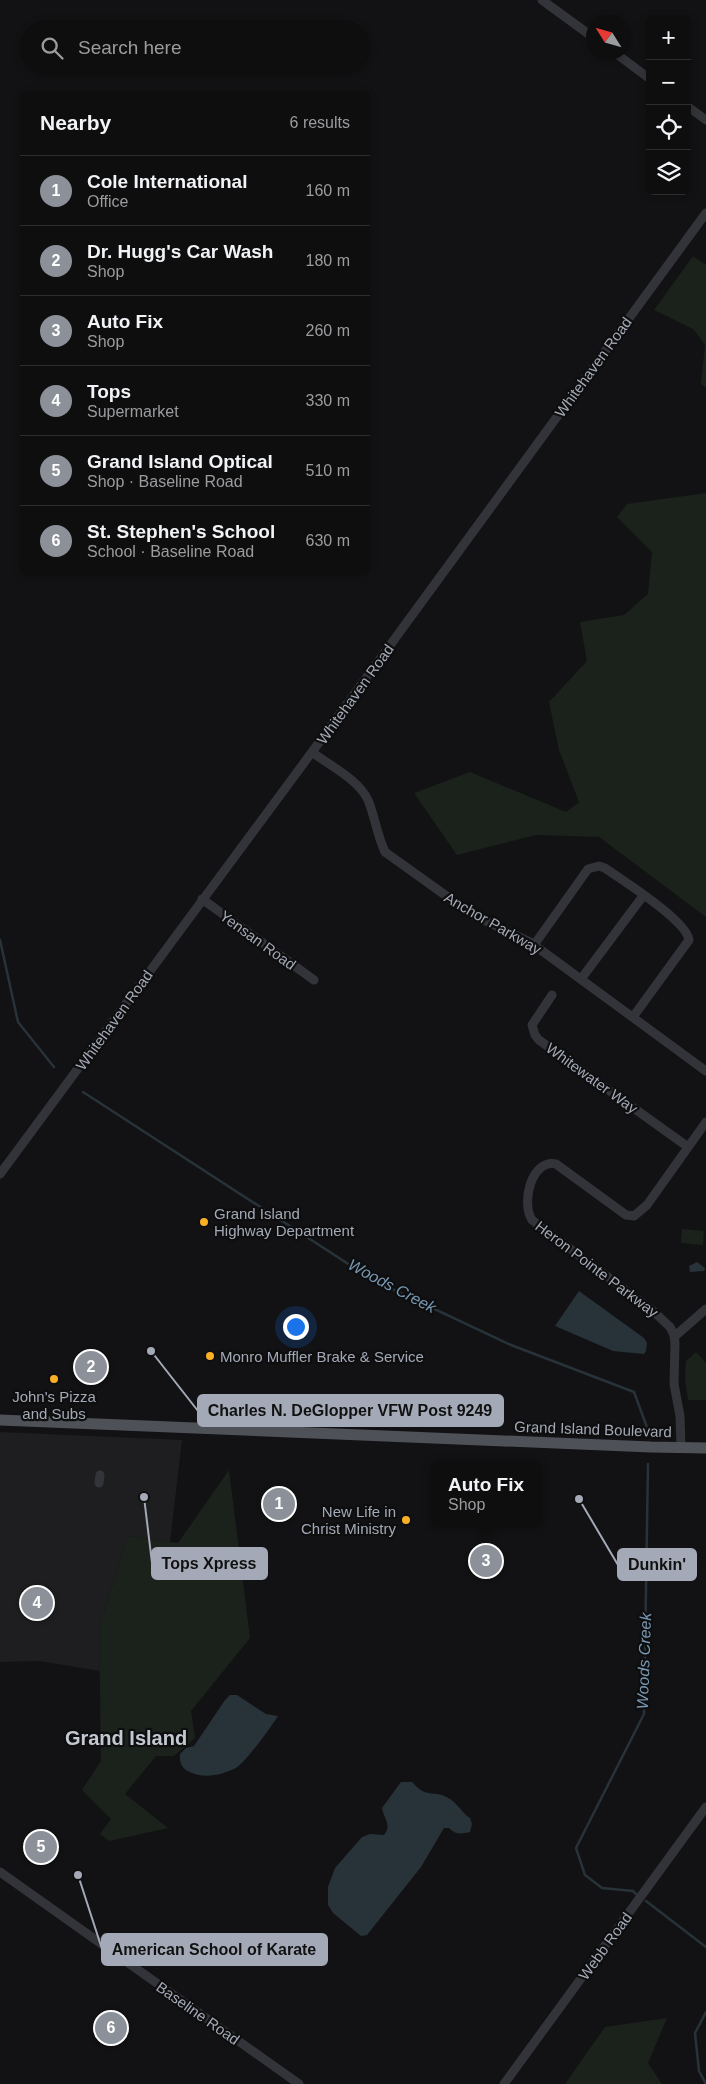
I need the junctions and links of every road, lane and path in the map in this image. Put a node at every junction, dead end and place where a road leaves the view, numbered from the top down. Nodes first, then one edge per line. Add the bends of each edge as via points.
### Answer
1 (542, 0) edge
2 (586, 32) edge
3 (625, 60) edge
4 (646, 76) edge
5 (691, 109) edge
6 (706, 120) edge
7 (706, 213) edge
8 (312, 752) junction
9 (643, 896) junction
10 (202, 900) junction
11 (534, 945) junction
12 (581, 979) junction
13 (314, 980) dead end
14 (552, 996) dead end
15 (633, 1017) junction
16 (706, 1071) edge
17 (706, 1122) edge
18 (688, 1147) junction
19 (0, 1174) edge
20 (706, 1309) edge
21 (674, 1337) junction
22 (0, 1420) edge
23 (681, 1447) junction
24 (706, 1448) edge
25 (706, 1807) edge
26 (0, 1872) edge
27 (300, 2084) edge
28 (504, 2084) edge

1 - 2 street
3 - 4 street
5 - 6 street
7 - 8 street, Whitehaven Road
8 - 10 street, Whitehaven Road
8 - 11 street, Anchor Parkway via 363,792 386,852 473,915
9 - 11 street via 605,868 588,869
9 - 12 street
9 - 15 street via 684,928 689,940
10 - 13 street, Yensan Road
10 - 19 street, Whitehaven Road
11 - 12 street, Anchor Parkway
12 - 15 street, Anchor Parkway
14 - 18 street, Whitewater Way via 532,1025 539,1040
15 - 16 street, Anchor Parkway
17 - 18 street
18 - 21 street, Heron Pointe Parkway via 647,1205 634,1216 626,1215 556,1164 545,1164 533,1178 527,1205 532,1220 652,1310 670,1327
20 - 21 street
21 - 23 street via 674,1384
22 - 23 main road, Grand Island Boulevard
23 - 24 main road, Grand Island Boulevard
25 - 28 street, Webb Road
26 - 27 street, Baseline Road

